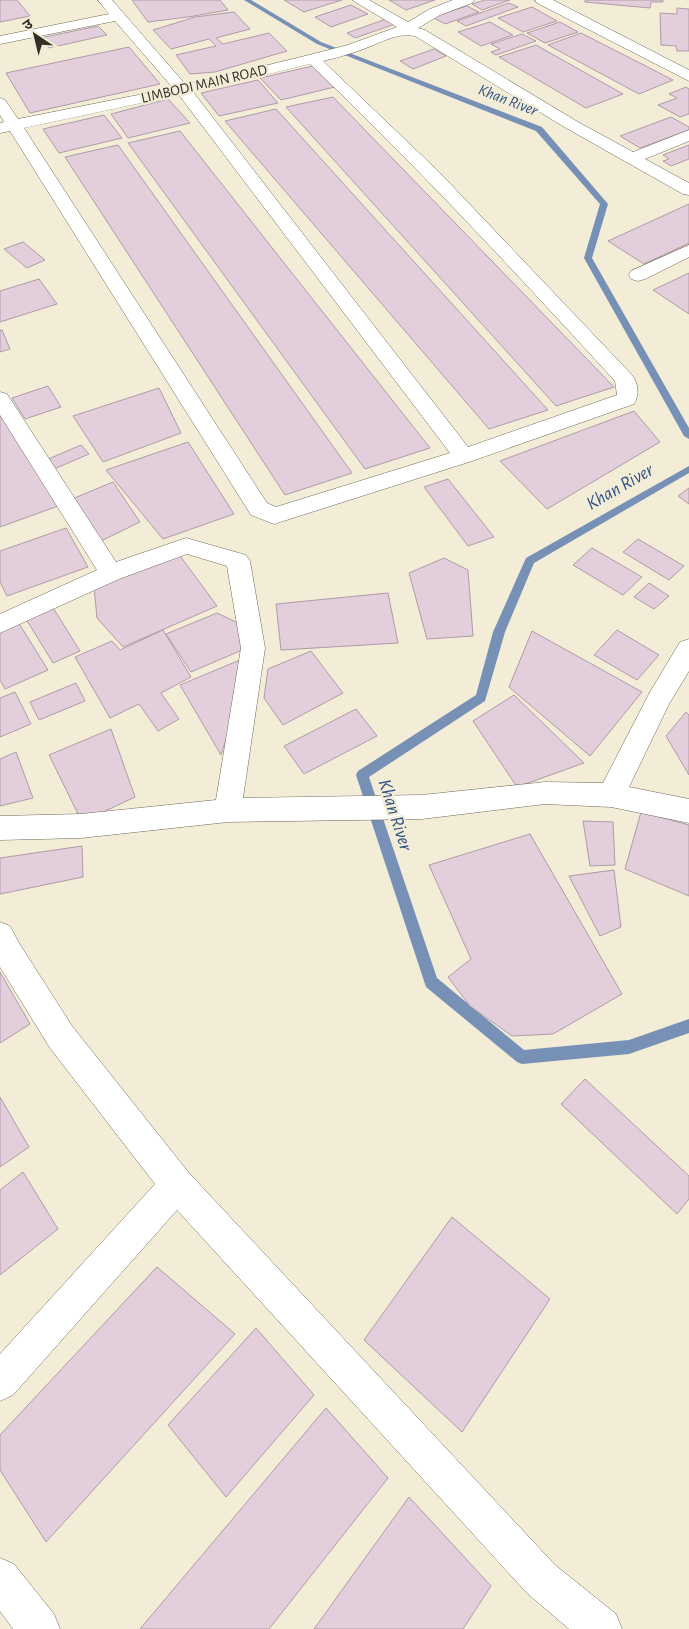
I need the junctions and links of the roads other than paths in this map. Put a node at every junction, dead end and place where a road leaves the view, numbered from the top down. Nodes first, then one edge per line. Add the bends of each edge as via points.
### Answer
1 (105, 0) edge
2 (359, 0) edge
3 (466, 0) edge
4 (542, 0) edge
5 (118, 16) junction
6 (408, 29) junction
7 (0, 40) edge
8 (316, 58) junction
9 (689, 76) edge
10 (183, 90) junction
11 (0, 103) edge
12 (8, 126) edge
13 (689, 135) edge
14 (632, 158) junction
15 (689, 190) edge
16 (689, 250) edge
17 (638, 275) dead end
18 (0, 399) edge
19 (464, 456) junction
20 (111, 573) junction
21 (0, 624) edge
22 (689, 649) edge
23 (611, 795) junction
24 (228, 810) junction
25 (689, 811) edge
26 (0, 828) edge
27 (0, 936) edge
28 (177, 1185) junction
29 (0, 1382) edge
30 (0, 1578) edge
31 (39, 1629) edge
32 (601, 1629) edge

1 - 5 street
2 - 6 street
3 - 6 street, LIMBODI MAIN ROAD via 444,7
4 - 9 street
5 - 7 street
5 - 10 street
6 - 8 street, LIMBODI MAIN ROAD
6 - 14 street via 420,33
8 - 10 street, LIMBODI MAIN ROAD
8 - 19 street via 624,379 627,398
10 - 12 street, LIMBODI MAIN ROAD
10 - 19 street
11 - 12 street
12 - 19 street via 259,509 274,516
13 - 14 street
14 - 15 street
16 - 17 street
18 - 20 street
20 - 21 street
20 - 24 street via 186,546 238,561 254,648
22 - 23 street via 659,699
23 - 24 street via 545,793 422,807
23 - 25 street
24 - 26 street via 81,826
27 - 28 street via 61,1037
28 - 29 street
28 - 32 street via 541,1579
30 - 31 street

